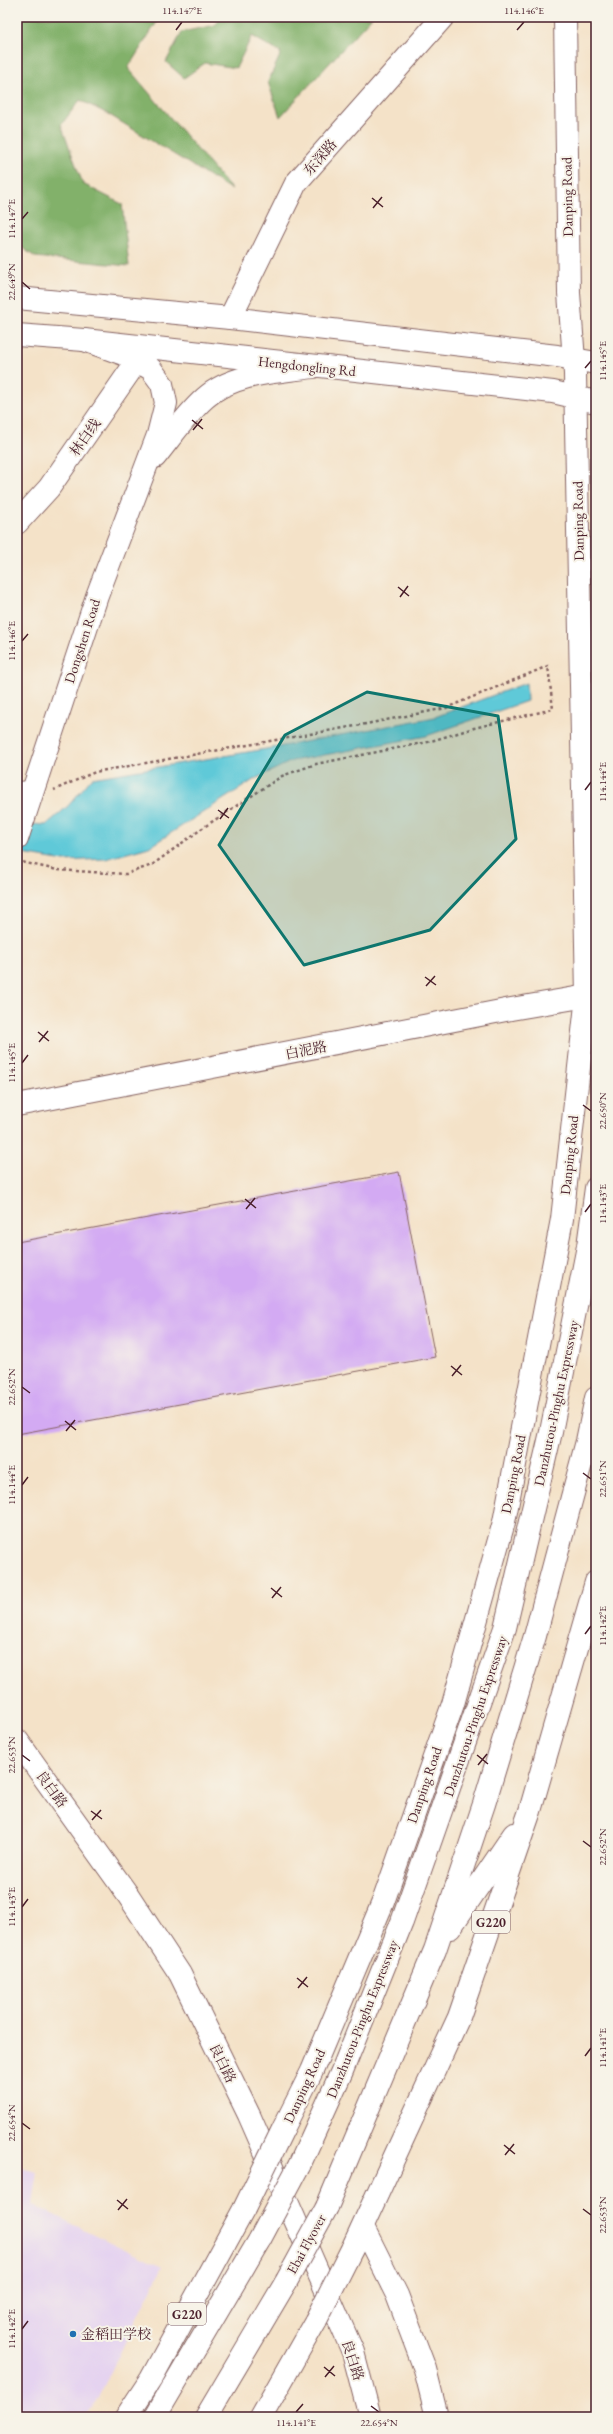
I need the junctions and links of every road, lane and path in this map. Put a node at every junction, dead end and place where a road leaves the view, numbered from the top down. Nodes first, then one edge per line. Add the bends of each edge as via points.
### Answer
1 (443, 17) edge
2 (565, 17) edge
3 (17, 298) edge
4 (230, 318) junction
5 (17, 335) edge
6 (143, 354) junction
7 (574, 359) junction
8 (596, 363) edge
9 (313, 367) junction
10 (586, 400) edge
11 (147, 467) junction
12 (17, 523) edge
13 (24, 793) edge
14 (17, 839) edge
15 (17, 861) edge
16 (592, 996) edge
17 (17, 1105) edge
18 (596, 1188) edge
19 (596, 1398) edge
20 (596, 1582) edge
21 (17, 1740) edge
22 (422, 1793) junction
23 (530, 1810) junction
24 (402, 1922) junction
25 (434, 1950) junction
26 (363, 2227) junction
27 (157, 2414) edge
28 (126, 2417) edge
29 (206, 2417) edge
30 (261, 2417) edge
31 (370, 2417) edge
32 (437, 2417) edge

1 - 4 main road, 东深路 via 296,183
2 - 7 main road, Danping Road / G220 via 569,293
3 - 4 main road
4 - 7 main road
5 - 6 main road, Dongshen Road via 84,340
6 - 9 main road, Hengdongling Rd
6 - 11 main road, Dongshen Road via 162,384 166,403
6 - 12 main road, 林白线 via 49,488
7 - 8 main road
7 - 10 main road, Danping Road / G220
9 - 10 main road, Hengdongling Rd via 553,392
9 - 11 main road, Dongshen Road via 245,378 226,385 206,397
10 - 16 main road, Danping Road / G220
11 - 13 main road, Dongshen Road
13 - 14 main road, Dongshen Road via 23,818
13 - 15 path via 59,790 95,772 446,708 548,666 553,708 428,742 316,764 282,776 152,865 126,874 92,874 57,870
16 - 17 main road, 白泥路
16 - 22 main road, Danping Road / G220 via 562,1219 504,1522 453,1704
18 - 24 main road, Danzhutou-Pinghu Expressway via 588,1246 551,1432 505,1628
19 - 25 main road via 535,1636 484,1804
20 - 23 main road, G220
21 - 31 main road, 良白路 via 128,1895 180,1974 249,2115 353,2352
22 - 24 main road
22 - 28 main road, Danping Road / G220, bridge via 383,1902 312,2071 244,2209 151,2378
23 - 25 main road
23 - 26 main road, G220 via 459,2017
24 - 27 main road, Danzhutou-Pinghu Expressway, bridge via 342,2071 299,2166 260,2239
25 - 29 main road, Ebai Flyover, bridge via 327,2207
26 - 30 main road, G220, bridge via 316,2320
26 - 32 main road via 400,2302 425,2369

